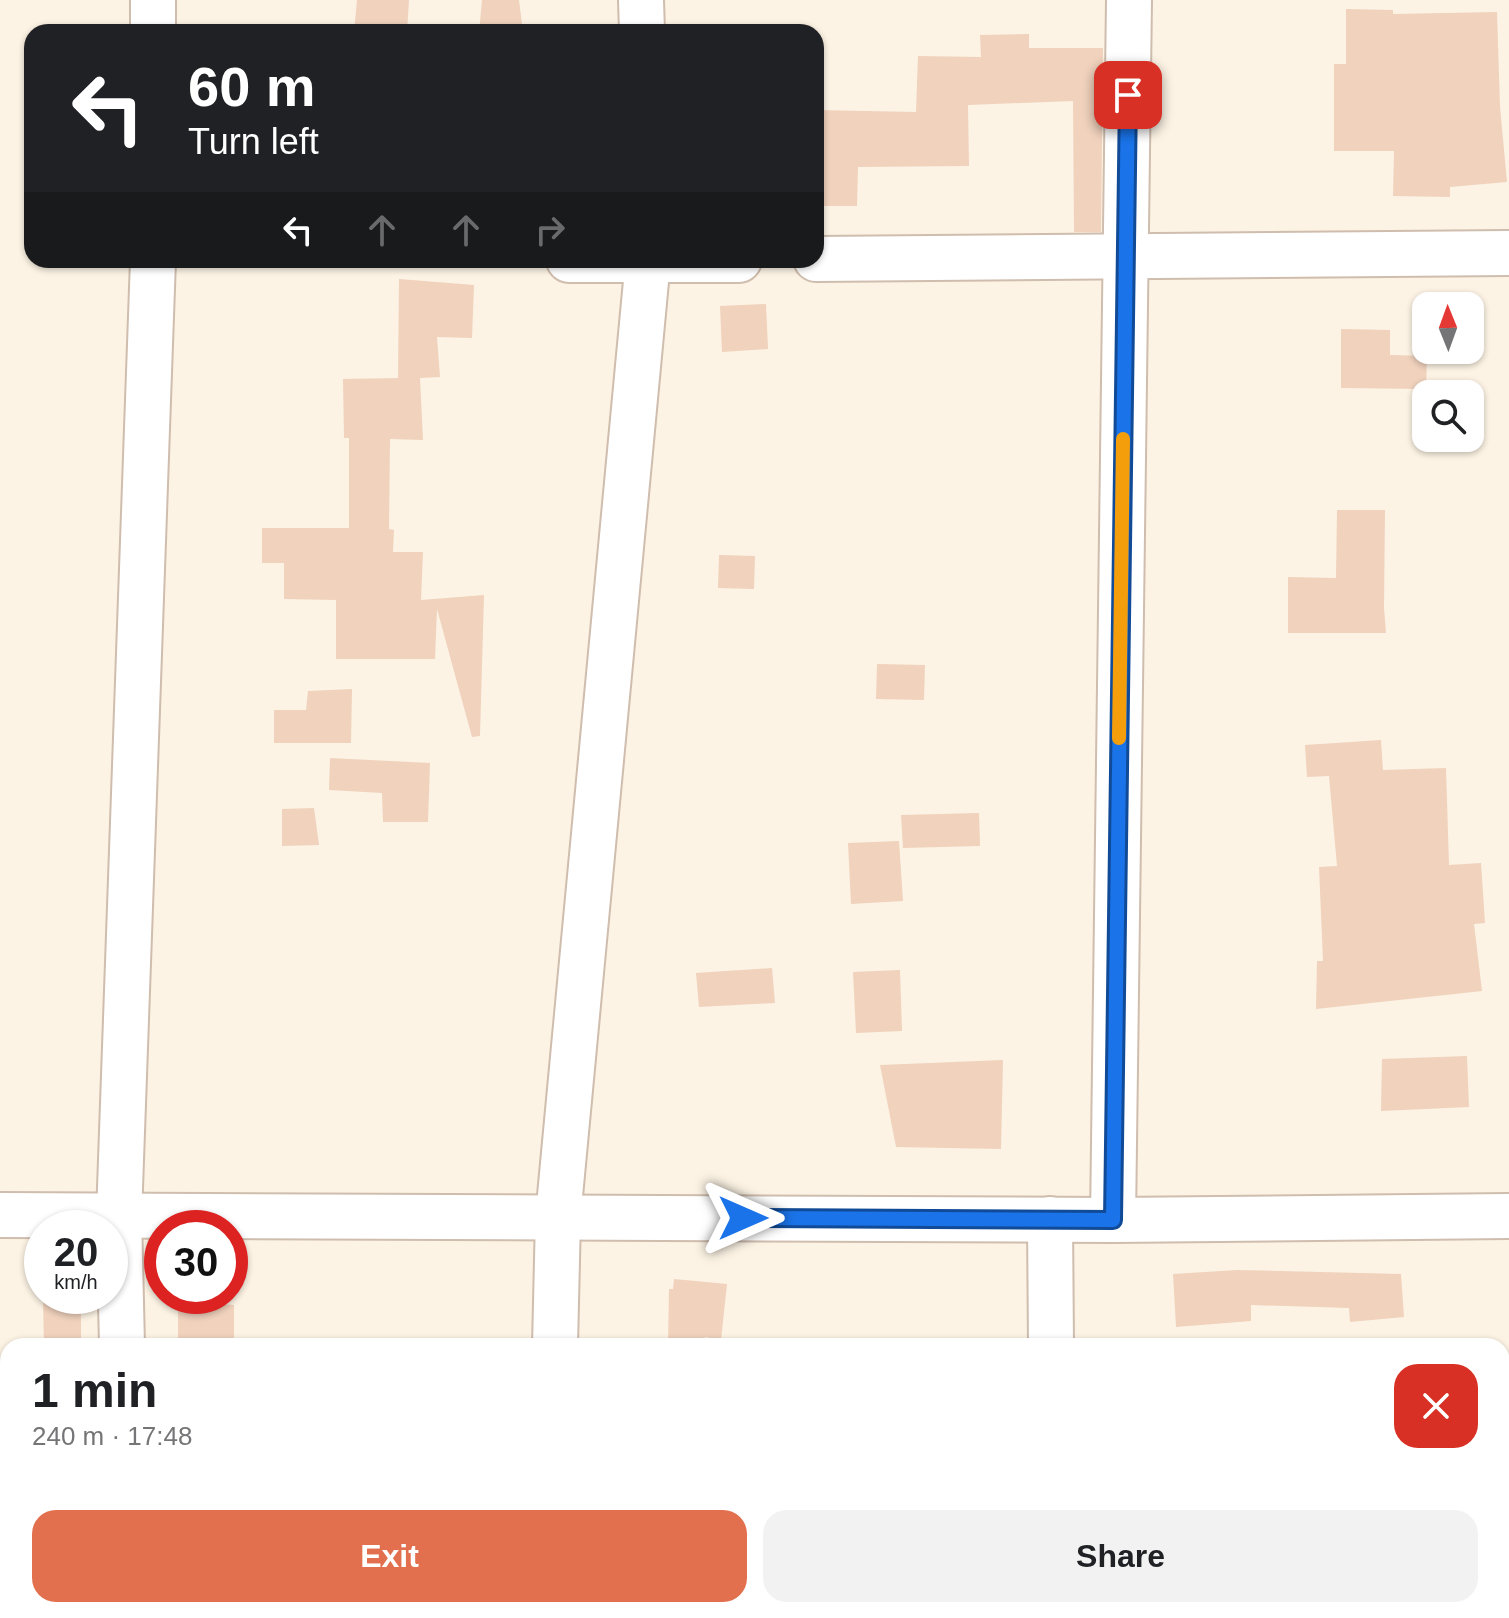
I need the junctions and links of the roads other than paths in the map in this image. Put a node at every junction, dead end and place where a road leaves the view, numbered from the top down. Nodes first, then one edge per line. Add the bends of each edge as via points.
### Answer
1 (153, 0) edge
2 (641, 0) edge
3 (1129, 0) edge
4 (153, 24) edge
5 (642, 24) edge
6 (1509, 253) edge
7 (1126, 254) junction
8 (824, 259) edge
9 (153, 268) edge
10 (647, 268) edge
11 (119, 1210) edge
12 (0, 1215) edge
13 (24, 1215) edge
14 (128, 1216) edge
15 (1509, 1216) edge
16 (558, 1217) junction
17 (1050, 1219) junction
18 (1113, 1220) junction
19 (121, 1314) edge
20 (122, 1338) edge
21 (555, 1338) edge
22 (1051, 1338) edge

1 - 4 street
2 - 5 street
3 - 7 street
6 - 7 street
7 - 8 street
7 - 18 street
9 - 11 street
10 - 16 street
12 - 13 street
14 - 16 street
15 - 18 street
16 - 17 street
16 - 21 street
17 - 18 street
17 - 22 street
19 - 20 street

